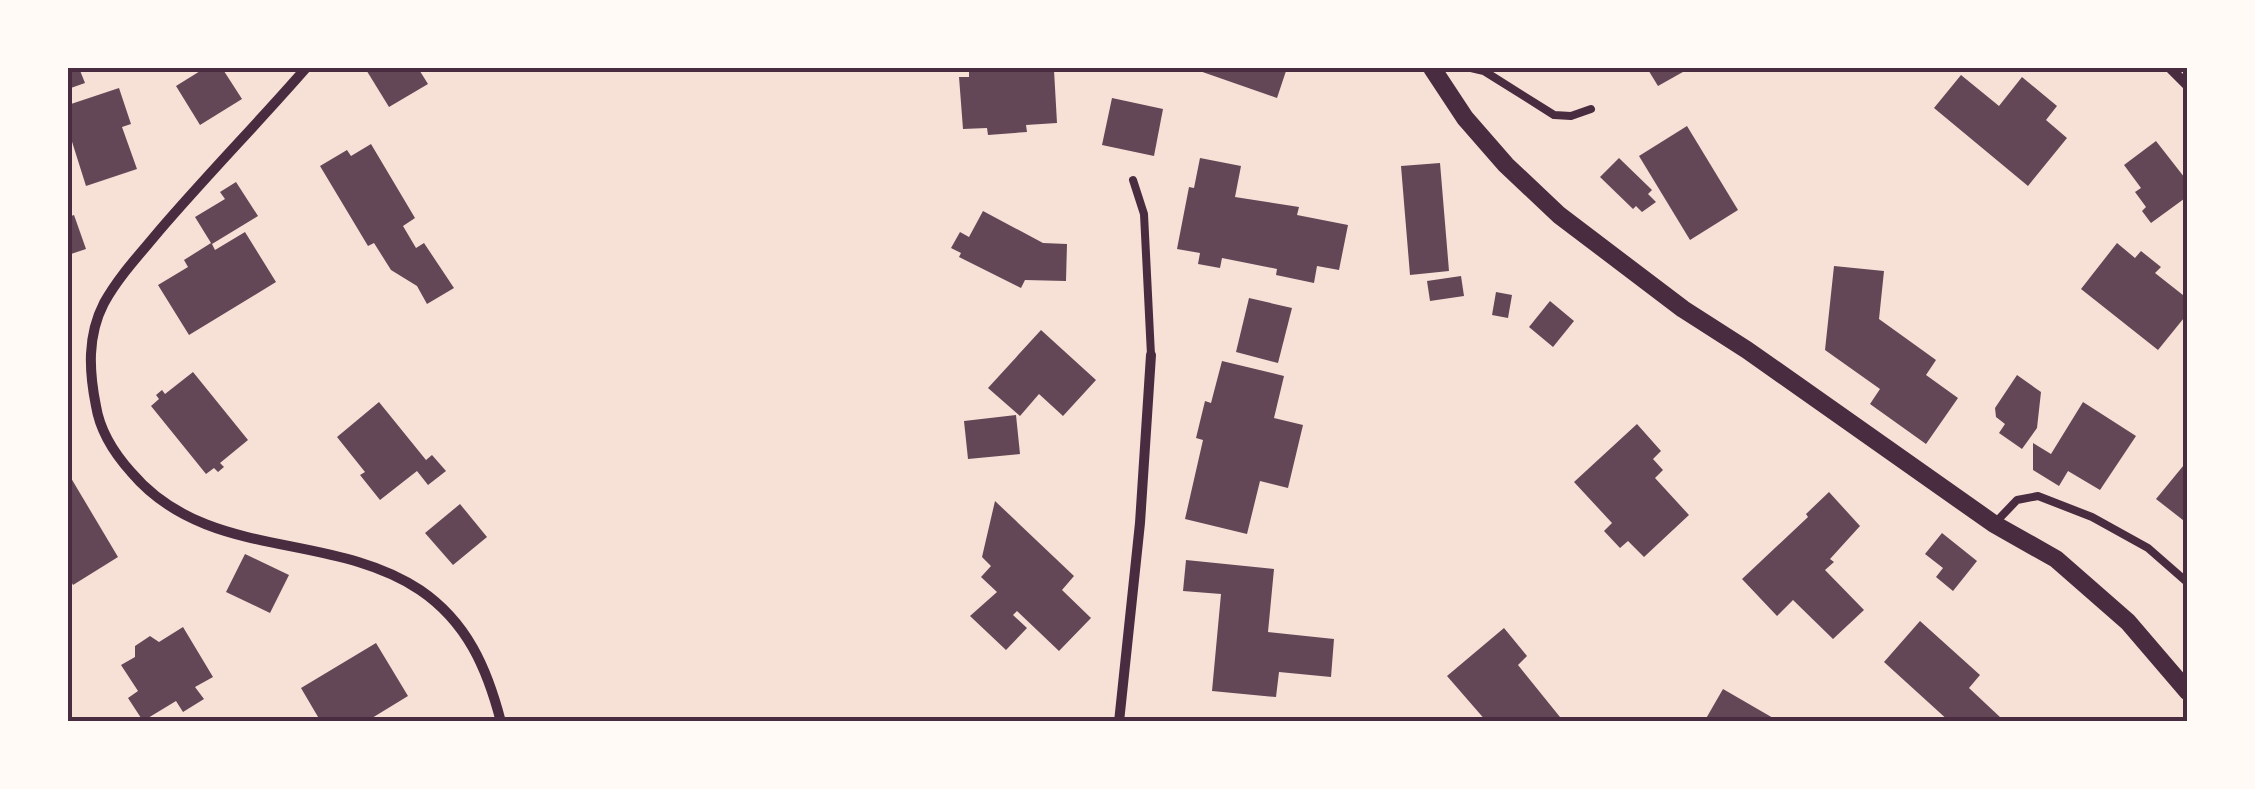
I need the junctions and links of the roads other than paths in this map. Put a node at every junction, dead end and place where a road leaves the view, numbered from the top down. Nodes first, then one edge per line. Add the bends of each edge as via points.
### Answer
1 (306, 68) edge
2 (1432, 68) edge
3 (1471, 68) edge
4 (2170, 68) edge
5 (2188, 86) edge
6 (1591, 110) dead end
7 (1133, 180) dead end
8 (1151, 356) joint
9 (1994, 524) junction
10 (2188, 582) edge
11 (2188, 692) edge
12 (501, 722) edge
13 (1119, 722) edge

1 - 12 street via 117,281 96,322 90,358 98,419 143,487 188,517 227,533 358,562 422,592 472,642
2 - 9 street via 1465,118 1559,216 1666,298
3 - 6 lane via 1554,115
4 - 5 street
7 - 8 lane via 1144,214
8 - 13 street
9 - 10 lane via 2017,500 2038,496 2148,548
9 - 11 street via 2056,560 2113,609

